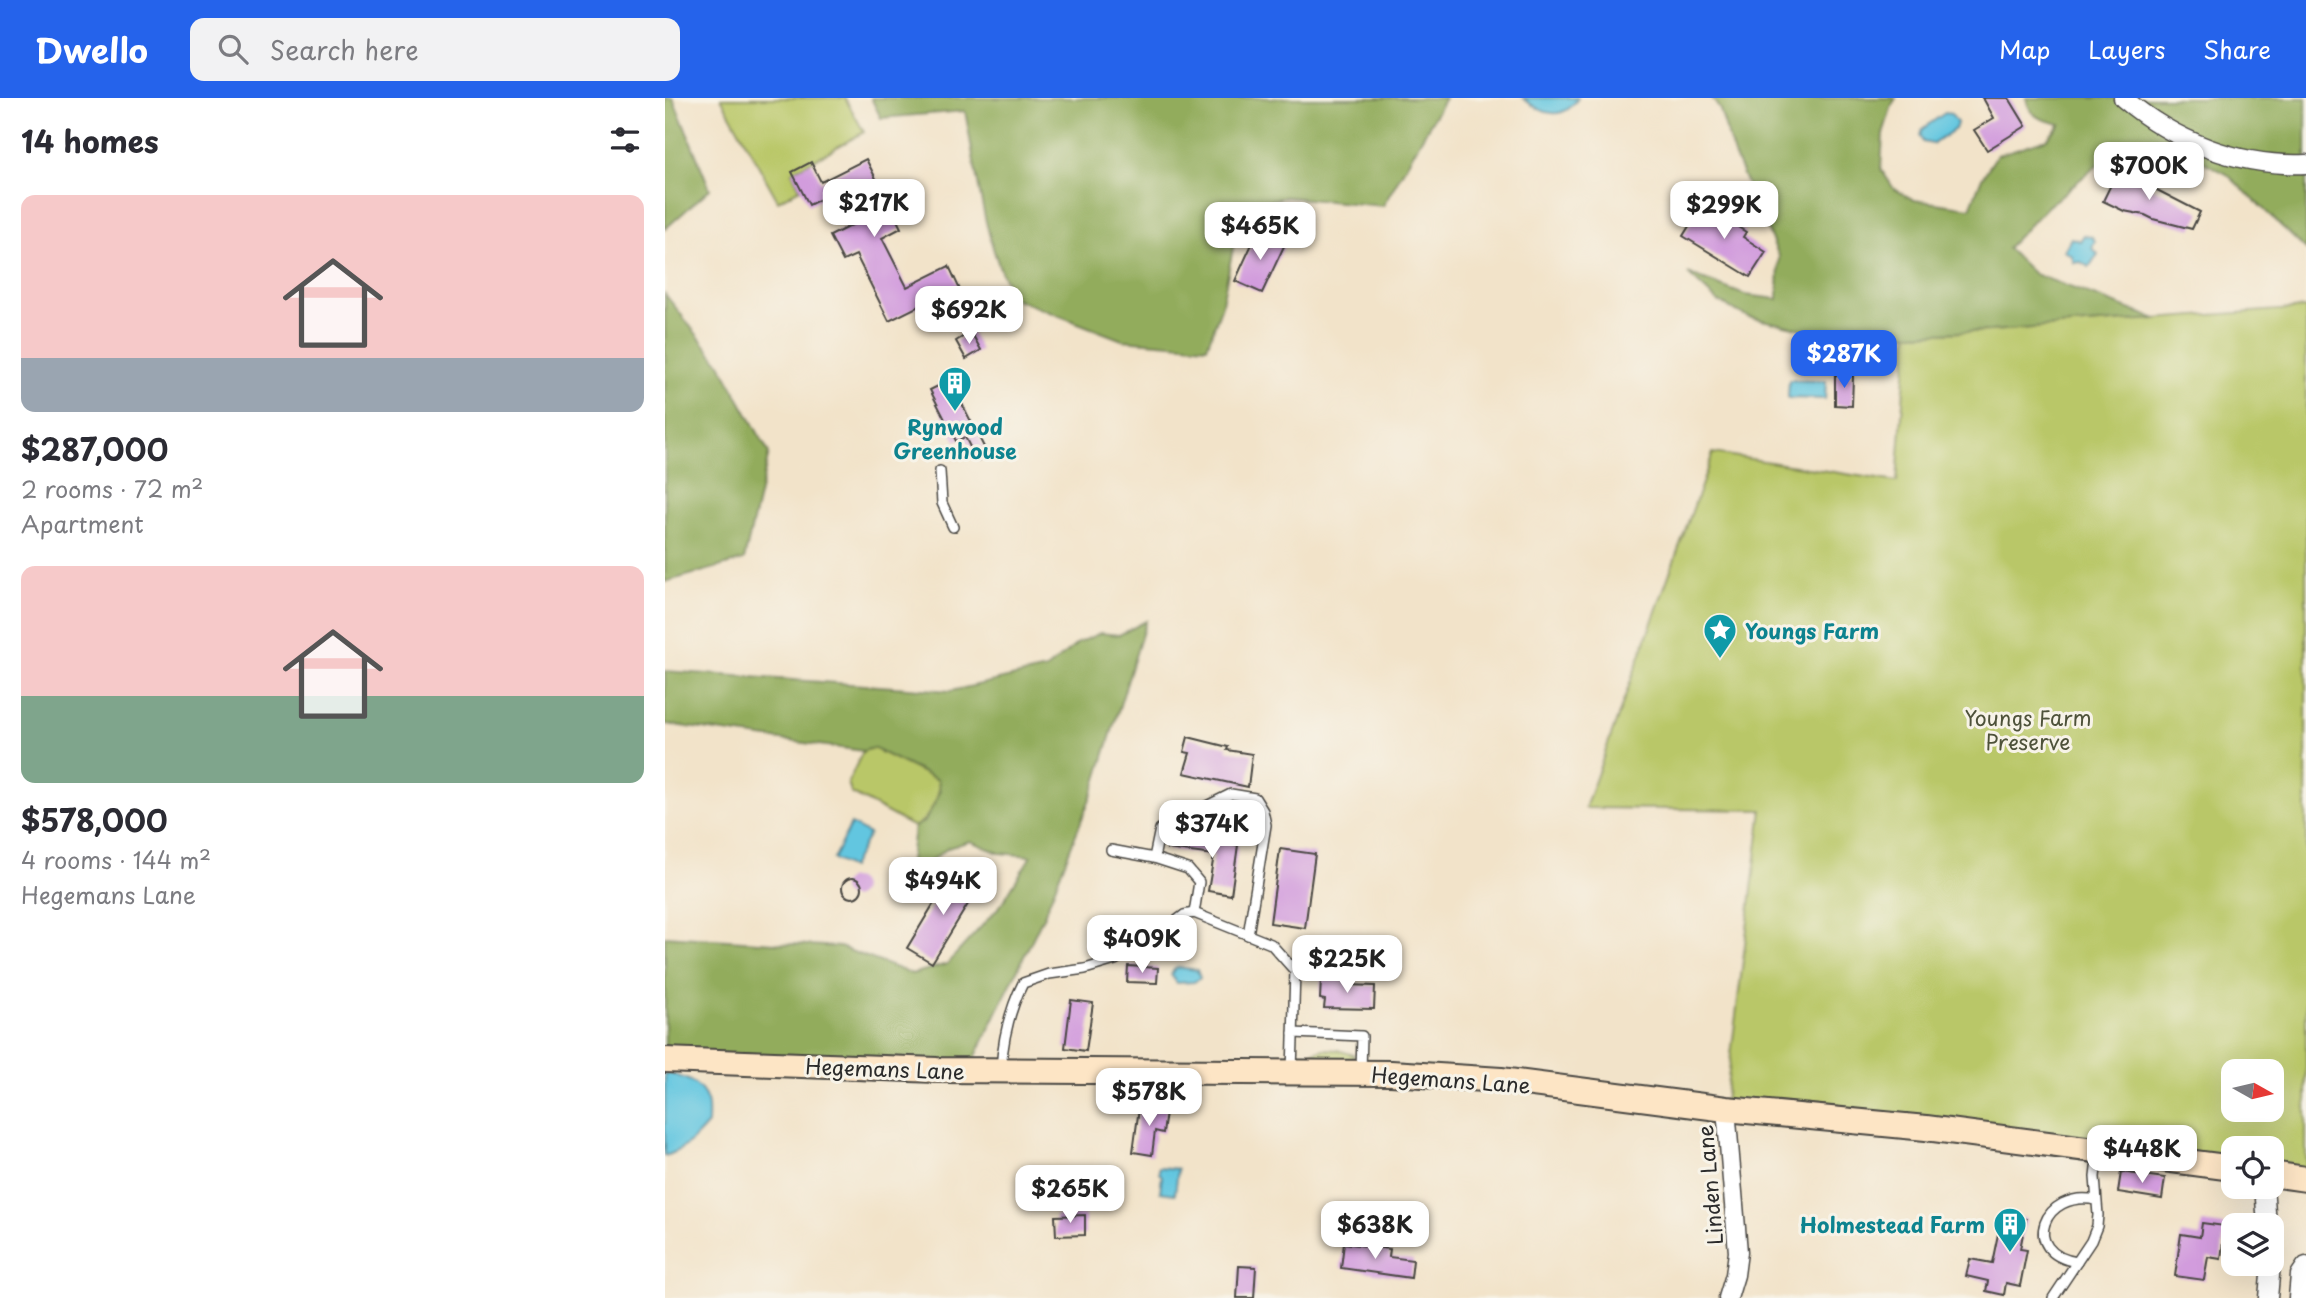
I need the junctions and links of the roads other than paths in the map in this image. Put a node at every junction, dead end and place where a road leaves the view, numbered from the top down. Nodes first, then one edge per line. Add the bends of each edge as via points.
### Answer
1 (2123, 98) edge
2 (2306, 164) edge
3 (940, 471) dead end
4 (953, 527) dead end
5 (1111, 849) dead end
6 (1154, 858) junction
7 (1194, 913) junction
8 (1248, 935) junction
9 (1373, 968) dead end
10 (1295, 971) junction
11 (1293, 1033) junction
12 (665, 1060) edge
13 (1000, 1071) junction
14 (1292, 1073) junction
15 (1361, 1073) junction
16 (1726, 1109) junction
17 (2098, 1150) junction
18 (2221, 1166) edge
19 (2284, 1176) edge
20 (2306, 1180) edge
21 (2096, 1200) junction
22 (2077, 1262) junction
23 (2306, 1266) edge
24 (2270, 1276) edge
25 (1727, 1298) edge
26 (2053, 1298) edge
27 (2268, 1298) edge
28 (2298, 1298) edge

1 - 2 street via 2146,118 2216,152
3 - 4 lane via 941,503
5 - 6 lane
6 - 7 lane via 1188,869 1199,883
6 - 8 lane via 1160,829 1231,794 1255,798 1266,825
7 - 8 lane
7 - 13 lane via 1115,960 1023,983 1011,1006
8 - 10 lane via 1271,944
9 - 10 lane via 1318,964
10 - 11 lane
11 - 14 lane
11 - 15 lane via 1362,1036
12 - 13 street, Hegemans Lane
13 - 14 street, Hegemans Lane
14 - 15 street, Hegemans Lane
15 - 16 street, Hegemans Lane via 1501,1080
16 - 17 street, Hegemans Lane
16 - 25 street, Linden Lane via 1738,1243
17 - 18 street, Hegemans Lane
17 - 21 lane
19 - 20 street
21 - 22 lane via 2097,1226
21 - 22 lane via 2085,1198 2062,1205 2050,1211 2044,1222 2047,1245 2064,1260
22 - 26 lane
23 - 28 street via 2300,1275
24 - 27 street

